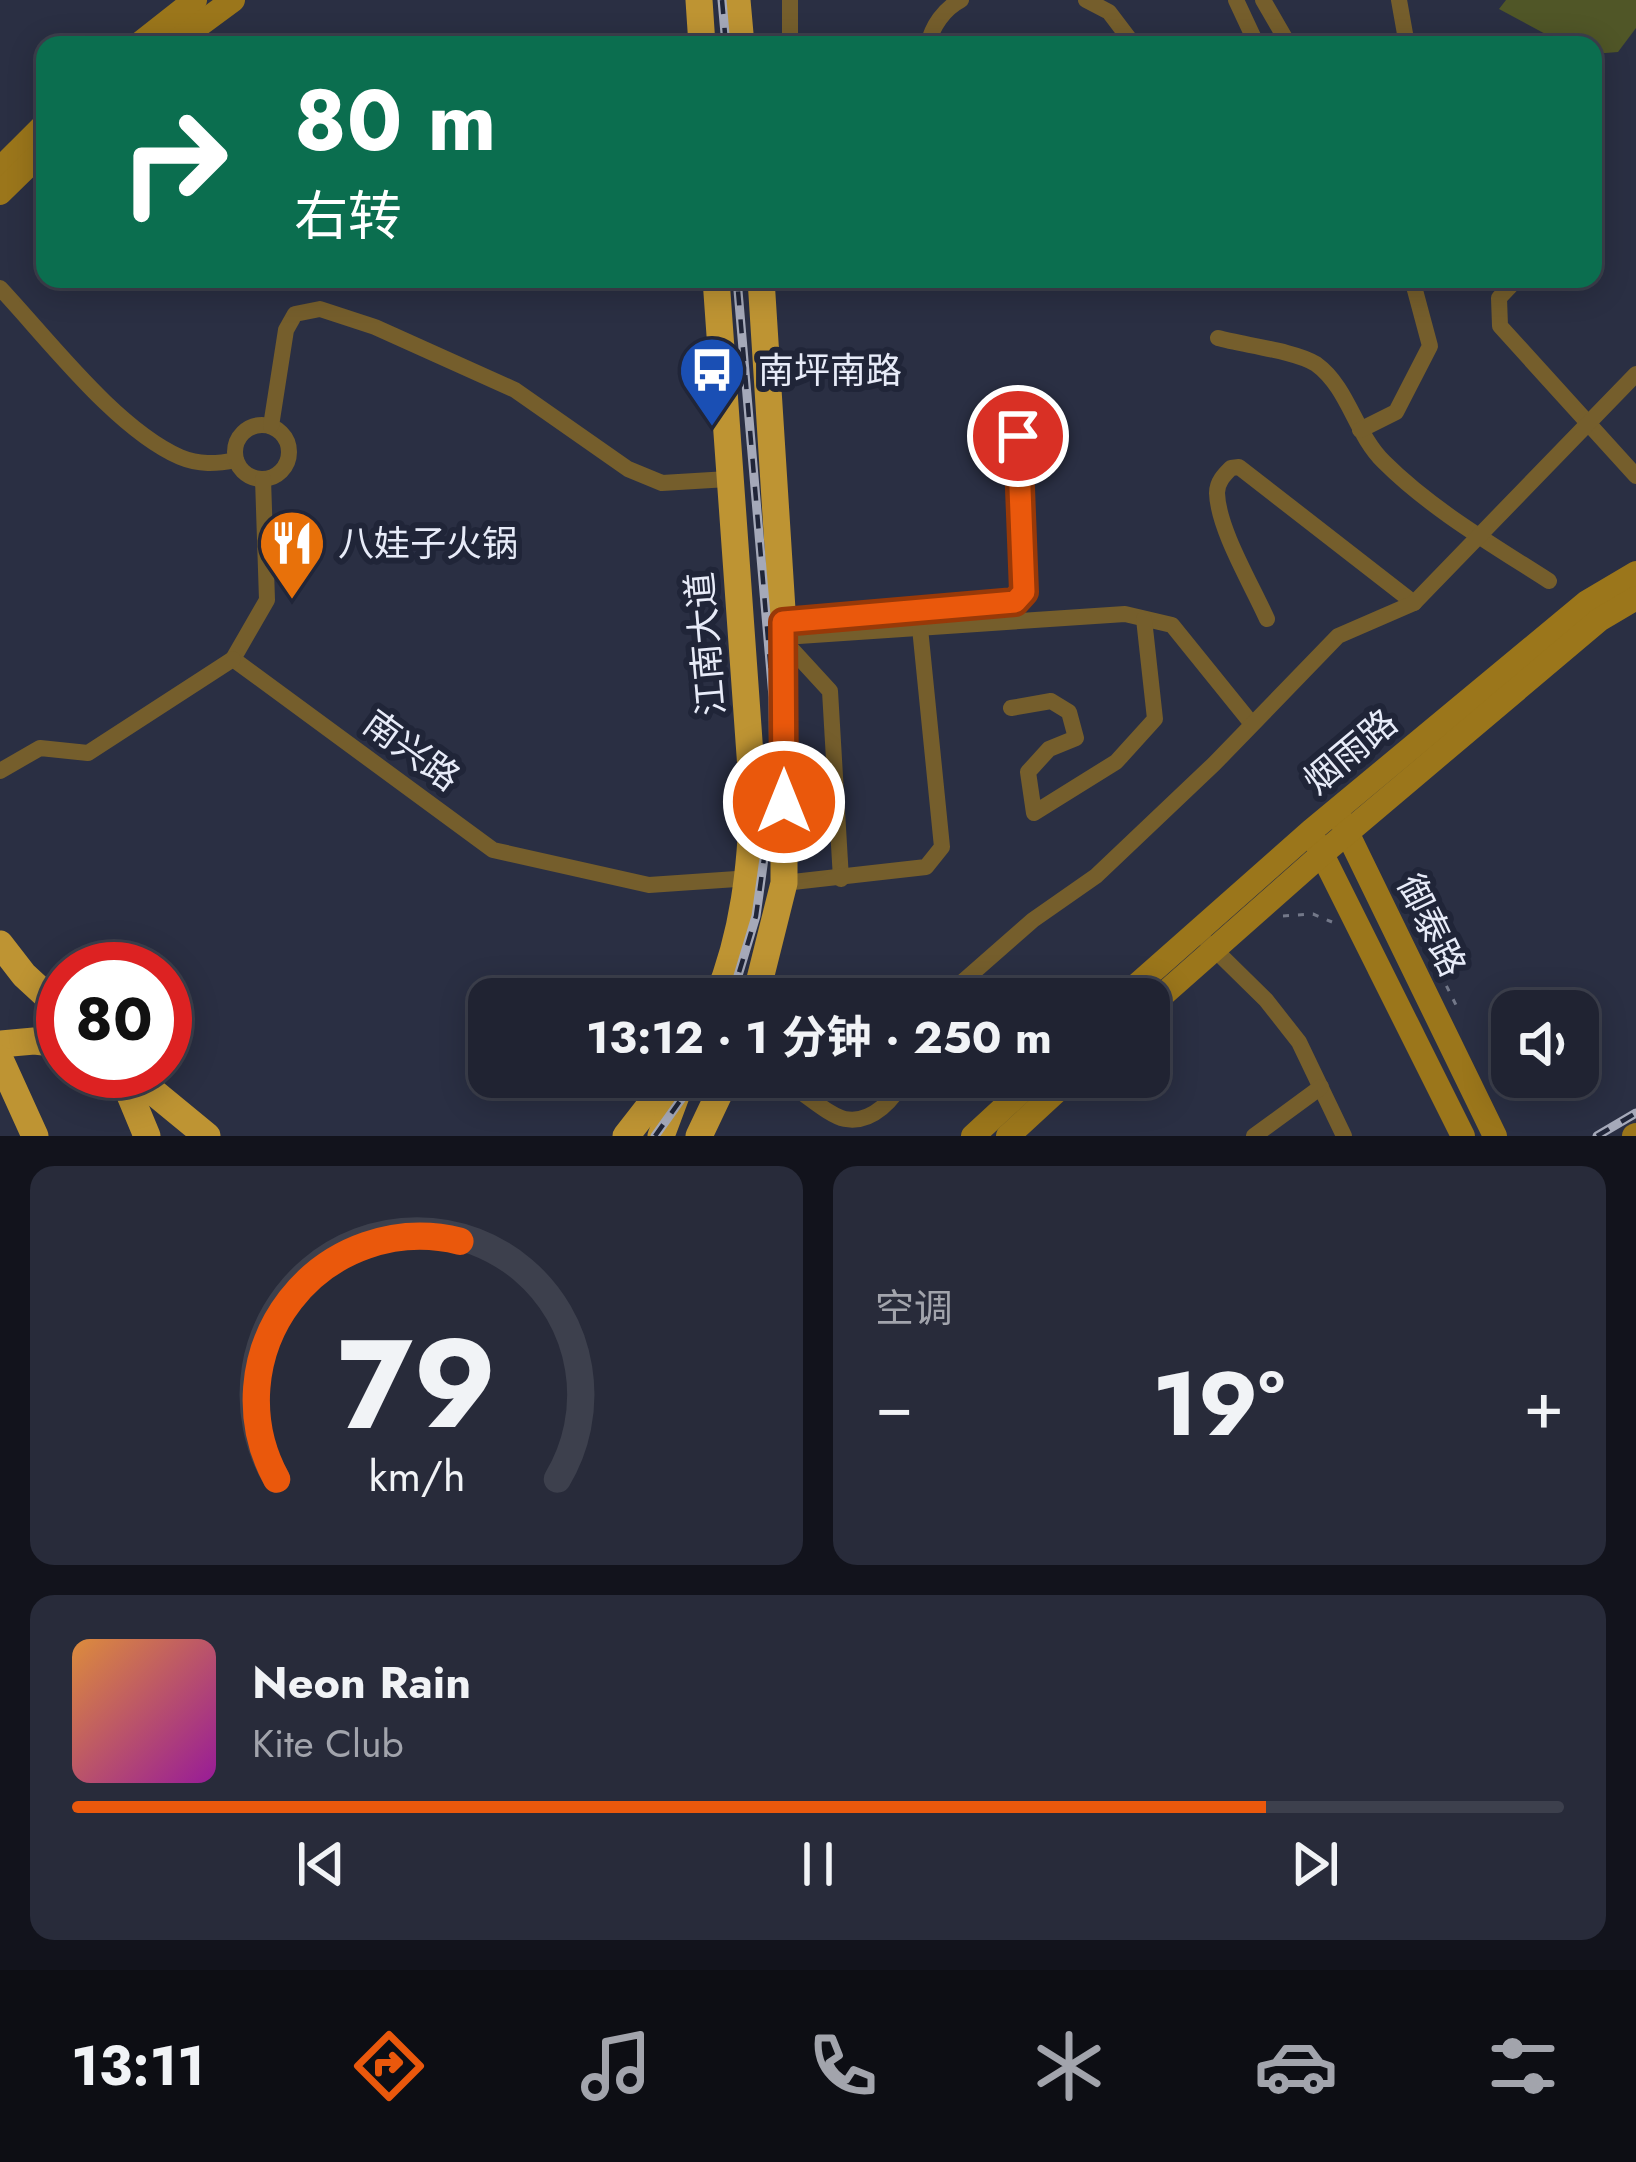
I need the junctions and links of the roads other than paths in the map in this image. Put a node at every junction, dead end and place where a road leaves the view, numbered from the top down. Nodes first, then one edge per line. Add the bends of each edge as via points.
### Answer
1 (195, 0) edge
2 (232, 0) edge
3 (699, 0) edge
4 (737, 0) edge
5 (790, 0) edge
6 (961, 0) edge
7 (1086, 0) edge
8 (1236, 0) edge
9 (1263, 0) edge
10 (1399, 0) edge
11 (149, 36) edge
12 (184, 36) edge
13 (701, 36) edge
14 (740, 36) edge
15 (790, 36) edge
16 (932, 36) edge
17 (1127, 36) edge
18 (1253, 36) edge
19 (1284, 36) edge
20 (1405, 36) edge
21 (36, 133) edge
22 (36, 158) edge
23 (0, 169) edge
24 (0, 193) edge
25 (0, 288) edge
26 (717, 288) edge
27 (761, 288) edge
28 (1414, 288) edge
29 (1508, 288) edge
30 (1218, 338) dead end
31 (1636, 374) edge
32 (1017, 396) dead end
33 (1587, 425) junction
34 (272, 426) junction
35 (1360, 430) junction
36 (236, 460) junction
37 (1636, 476) edge
38 (262, 479) junction
39 (728, 479) junction
40 (1478, 535) junction
41 (1636, 573) edge
42 (1549, 580) dead end
43 (1636, 598) edge
44 (1414, 603) junction
45 (1144, 619) junction
46 (1267, 619) dead end
47 (920, 628) junction
48 (784, 633) junction
49 (233, 659) junction
50 (1011, 708) dead end
51 (1252, 724) junction
52 (0, 771) edge
53 (1336, 810) junction
54 (1348, 833) junction
55 (1316, 842) junction
56 (751, 878) junction
57 (841, 879) junction
58 (784, 883) junction
59 (1204, 939) junction
60 (0, 944) edge
61 (724, 978) edge
62 (760, 978) edge
63 (967, 978) edge
64 (1150, 978) edge
65 (1170, 981) edge
66 (36, 986) edge
67 (36, 1040) edge
68 (0, 1044) edge
69 (0, 1059) edge
70 (1321, 1088) junction
71 (134, 1098) edge
72 (158, 1098) edge
73 (656, 1098) edge
74 (675, 1098) edge
75 (718, 1098) edge
76 (811, 1098) edge
77 (894, 1098) edge
78 (1014, 1098) edge
79 (1049, 1098) edge
80 (34, 1136) edge
81 (147, 1136) edge
82 (207, 1136) edge
83 (626, 1136) edge
84 (661, 1136) edge
85 (699, 1136) edge
86 (973, 1136) edge
87 (1008, 1136) edge
88 (1254, 1136) edge
89 (1344, 1136) edge
90 (1463, 1136) edge
91 (1495, 1136) edge

1 - 11 main road
2 - 12 main road
3 - 13 highway
4 - 14 highway
5 - 15 street
6 - 16 street
7 - 17 street via 1109,12
8 - 18 street
9 - 19 street
10 - 20 street
21 - 23 main road
22 - 24 main road
25 - 36 street via 125,421 179,457 212,465
26 - 39 highway, 江南大道
27 - 48 highway, 江南大道
28 - 35 street via 1430,346 1396,412
29 - 33 street via 1499,298 1500,326
30 - 35 street via 1313,362 1338,386
31 - 33 street
32 - 48 street via 1024,592 1015,602
33 - 37 street
33 - 40 street
34 - 36 street via 240,435
34 - 38 street via 285,436 288,460
34 - 39 street via 286,330 295,314 320,309 515,390 628,470 662,483
35 - 40 street via 1382,461
36 - 38 street
38 - 49 street via 267,600
39 - 56 highway, 江南大道 via 753,797
40 - 42 street
40 - 44 street
41 - 53 main road, 烟雨路 via 1587,602
43 - 54 main road, 烟雨路 via 1599,620
44 - 46 street via 1231,468 1217,494
44 - 51 street via 1339,636
45 - 47 street
45 - 50 street via 1155,719 1115,762 1034,813 1028,772 1049,749 1076,738 1069,712 1051,701
45 - 51 street via 1172,625
47 - 48 street
47 - 57 street via 942,847 926,867
48 - 57 street via 830,691
48 - 58 highway, 江南大道
49 - 52 street via 88,753 40,748
49 - 56 street, 南兴路 via 493,850 649,885
51 - 63 street via 1096,876
53 - 54 main road, 御泰路
53 - 55 main road, 烟雨路
54 - 55 main road, 烟雨路
54 - 91 main road, 御泰路
55 - 59 main road, 烟雨路
55 - 90 main road, 御泰路
56 - 61 highway, 江南大道
57 - 58 street
58 - 62 highway, 江南大道
59 - 64 main road, 烟雨路
59 - 65 main road, 烟雨路
59 - 70 street via 1299,1042
60 - 66 highway
67 - 68 highway
69 - 80 highway
70 - 88 street
70 - 89 street
71 - 81 highway
72 - 82 highway
73 - 83 highway
74 - 84 highway
75 - 85 highway
76 - 77 street via 844,1119 867,1117
78 - 86 main road
79 - 87 main road

